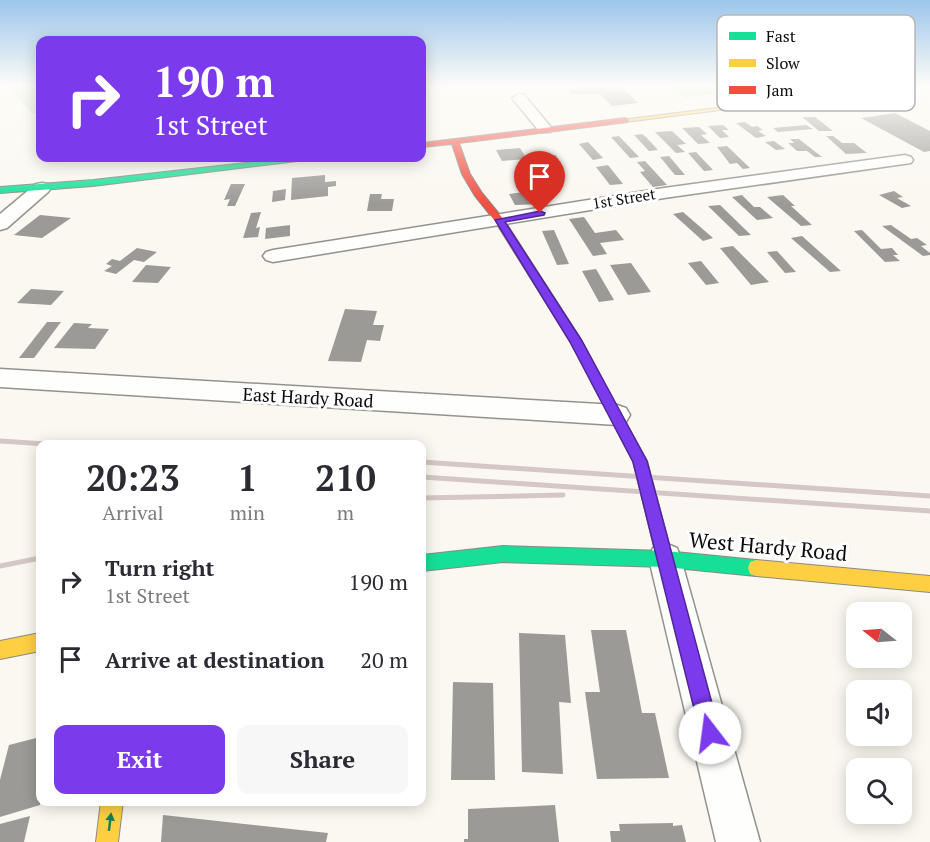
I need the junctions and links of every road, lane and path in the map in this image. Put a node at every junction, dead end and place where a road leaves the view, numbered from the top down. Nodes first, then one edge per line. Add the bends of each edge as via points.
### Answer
1 (542, 125) edge
2 (576, 125) edge
3 (545, 129) junction
4 (455, 142) junction
5 (426, 145) edge
6 (905, 160) dead end
7 (241, 162) edge
8 (42, 188) junction
9 (0, 190) edge
10 (499, 220) junction
11 (0, 224) edge
12 (273, 256) dead end
13 (0, 378) edge
14 (617, 415) junction
15 (664, 559) junction
16 (426, 563) edge
17 (930, 584) edge
18 (36, 643) edge
19 (0, 650) edge
20 (111, 806) edge
21 (107, 842) edge
22 (738, 842) edge

1 - 3 street
2 - 3 main road
3 - 4 main road
4 - 5 main road
4 - 10 main road via 458,156 486,208
6 - 10 street, 1st Street
7 - 8 main road
8 - 9 main road
8 - 11 street
10 - 12 street, 1st Street
10 - 14 main road via 576,341
13 - 14 street, East Hardy Road
14 - 15 main road via 640,461
15 - 16 main road, West Hardy Road via 503,554
15 - 17 main road, West Hardy Road
15 - 22 street
18 - 19 main road
21 -> 20 main road

